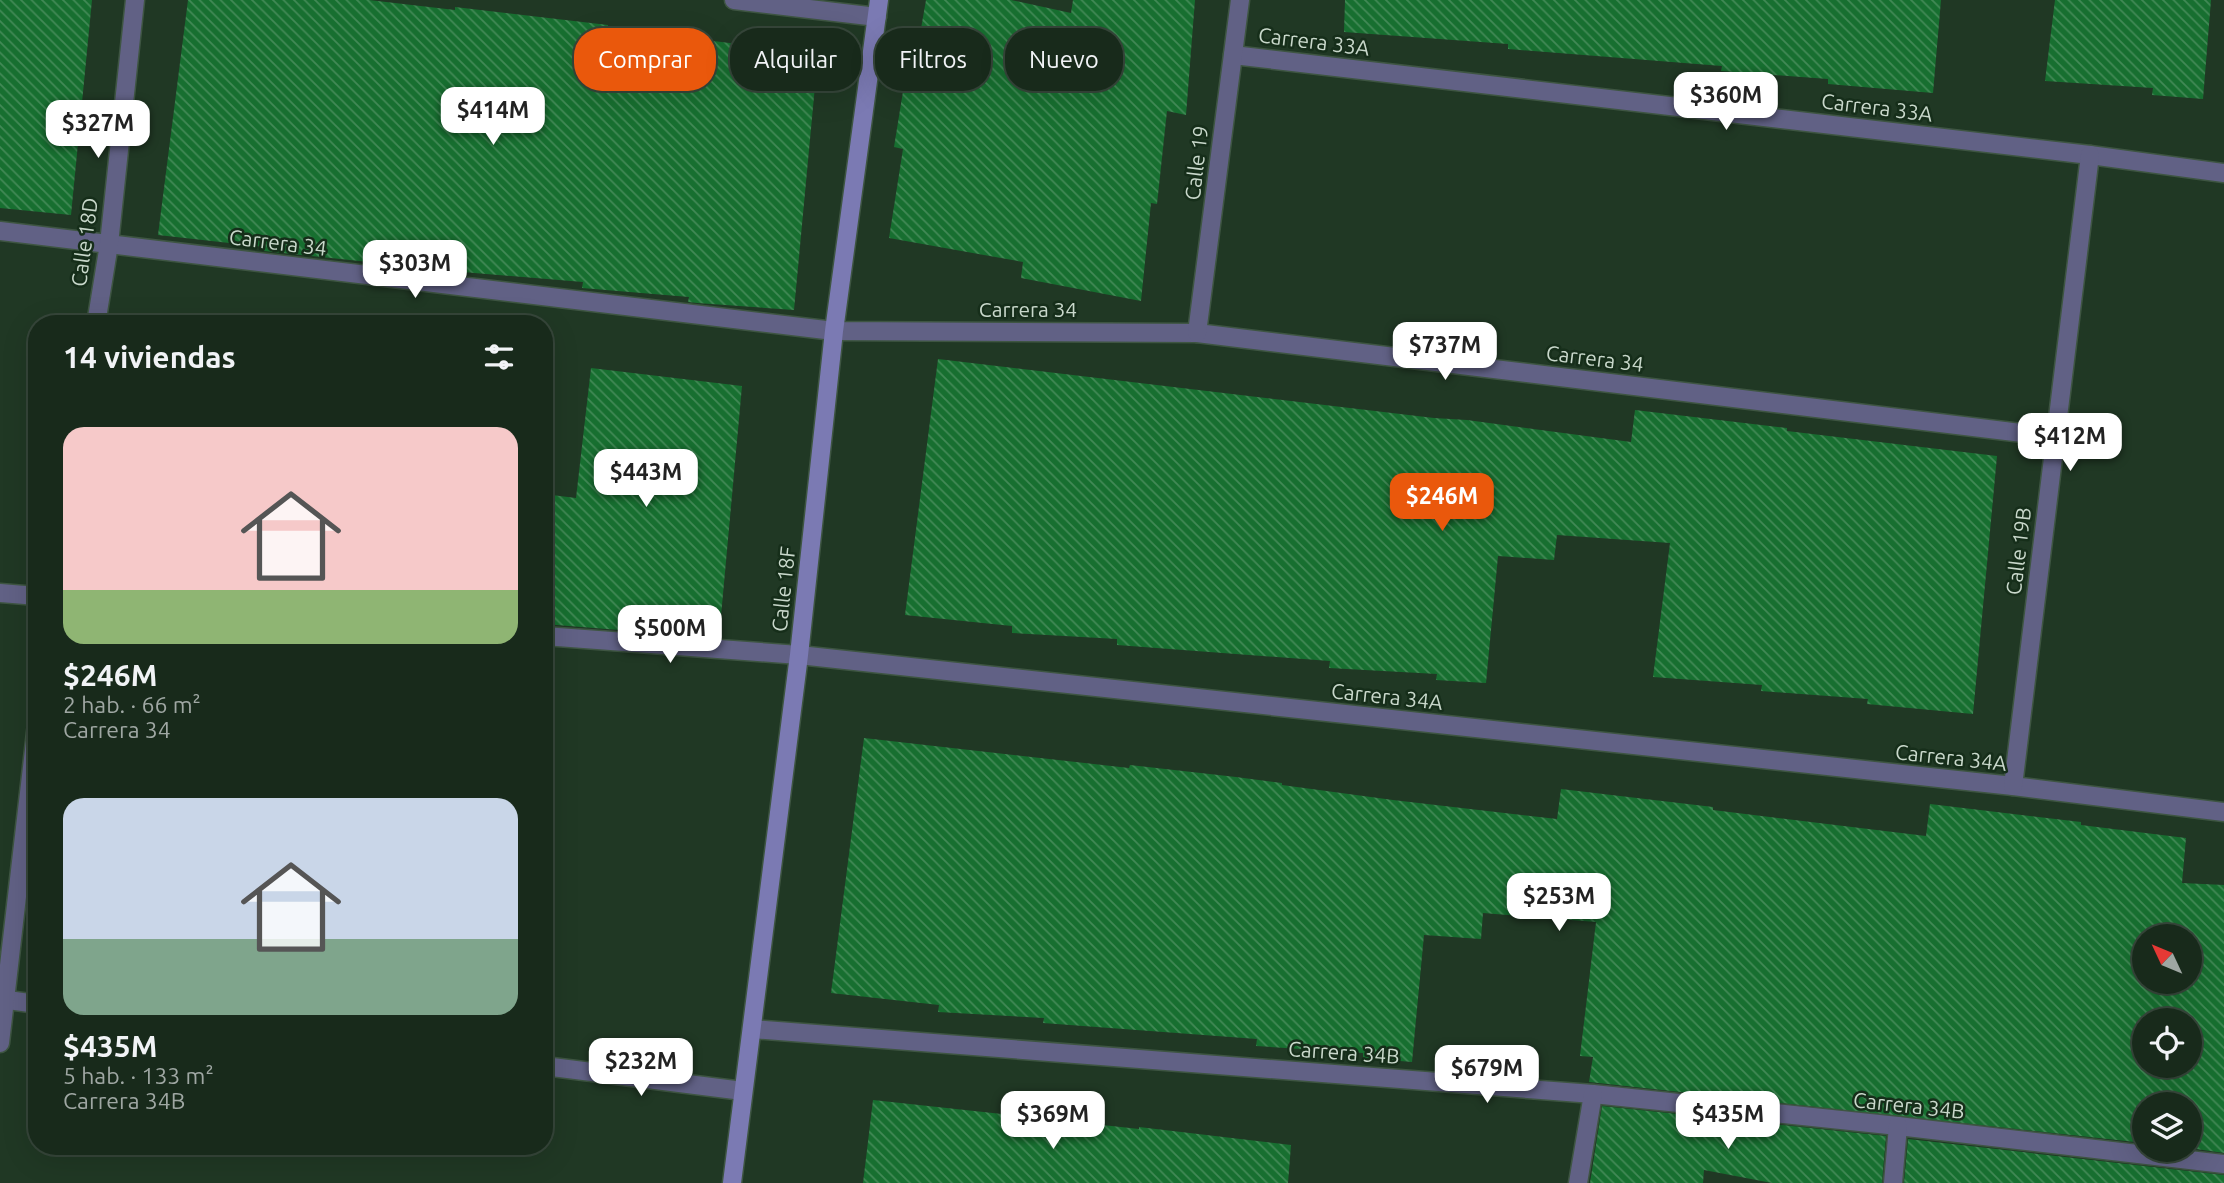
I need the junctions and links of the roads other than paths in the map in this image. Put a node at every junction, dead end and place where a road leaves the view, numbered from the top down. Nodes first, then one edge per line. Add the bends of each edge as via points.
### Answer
1 (135, 0) edge
2 (734, 0) edge
3 (1240, 0) edge
4 (878, 9) edge
5 (1233, 55) junction
6 (2090, 155) junction
7 (2224, 173) edge
8 (0, 231) edge
9 (109, 244) junction
10 (97, 315) edge
11 (834, 331) junction
12 (1197, 333) junction
13 (2055, 437) junction
14 (0, 593) edge
15 (28, 595) edge
16 (553, 637) edge
17 (799, 655) junction
18 (2013, 786) junction
19 (28, 797) edge
20 (2224, 812) edge
21 (3, 999) edge
22 (28, 1003) edge
23 (752, 1028) junction
24 (0, 1043) edge
25 (553, 1067) edge
26 (743, 1091) junction
27 (1593, 1094) junction
28 (1898, 1126) junction
29 (2224, 1164) edge
30 (732, 1183) edge
31 (1578, 1183) edge
32 (1893, 1183) edge

1 - 9 street, Calle 18D
2 - 4 street
3 - 5 street, Calle 19
4 - 11 street, Calle 18F
5 - 6 street, Carrera 33A
5 - 12 street, Calle 19
6 - 7 street, Carrera 33A
6 - 13 street, Calle 19B
8 - 9 street, Carrera 34
9 - 10 street, Calle 18D
9 - 11 street, Carrera 34
11 - 12 street, Carrera 34
11 - 17 street, Calle 18F
12 - 13 street, Carrera 34
13 - 18 street, Calle 19B
14 - 15 street
16 - 17 street, Carrera 34A
17 - 18 street, Carrera 34A
17 - 23 street, Calle 18F
18 - 20 street, Carrera 34A
19 - 21 street
21 - 22 street
21 - 24 street
23 - 26 street, Calle 18F
23 - 27 street, Carrera 34B
25 - 26 street
26 - 30 street, Calle 18F
27 - 28 street, Carrera 34B
27 - 31 street
28 - 29 street, Carrera 34B
28 - 32 street

